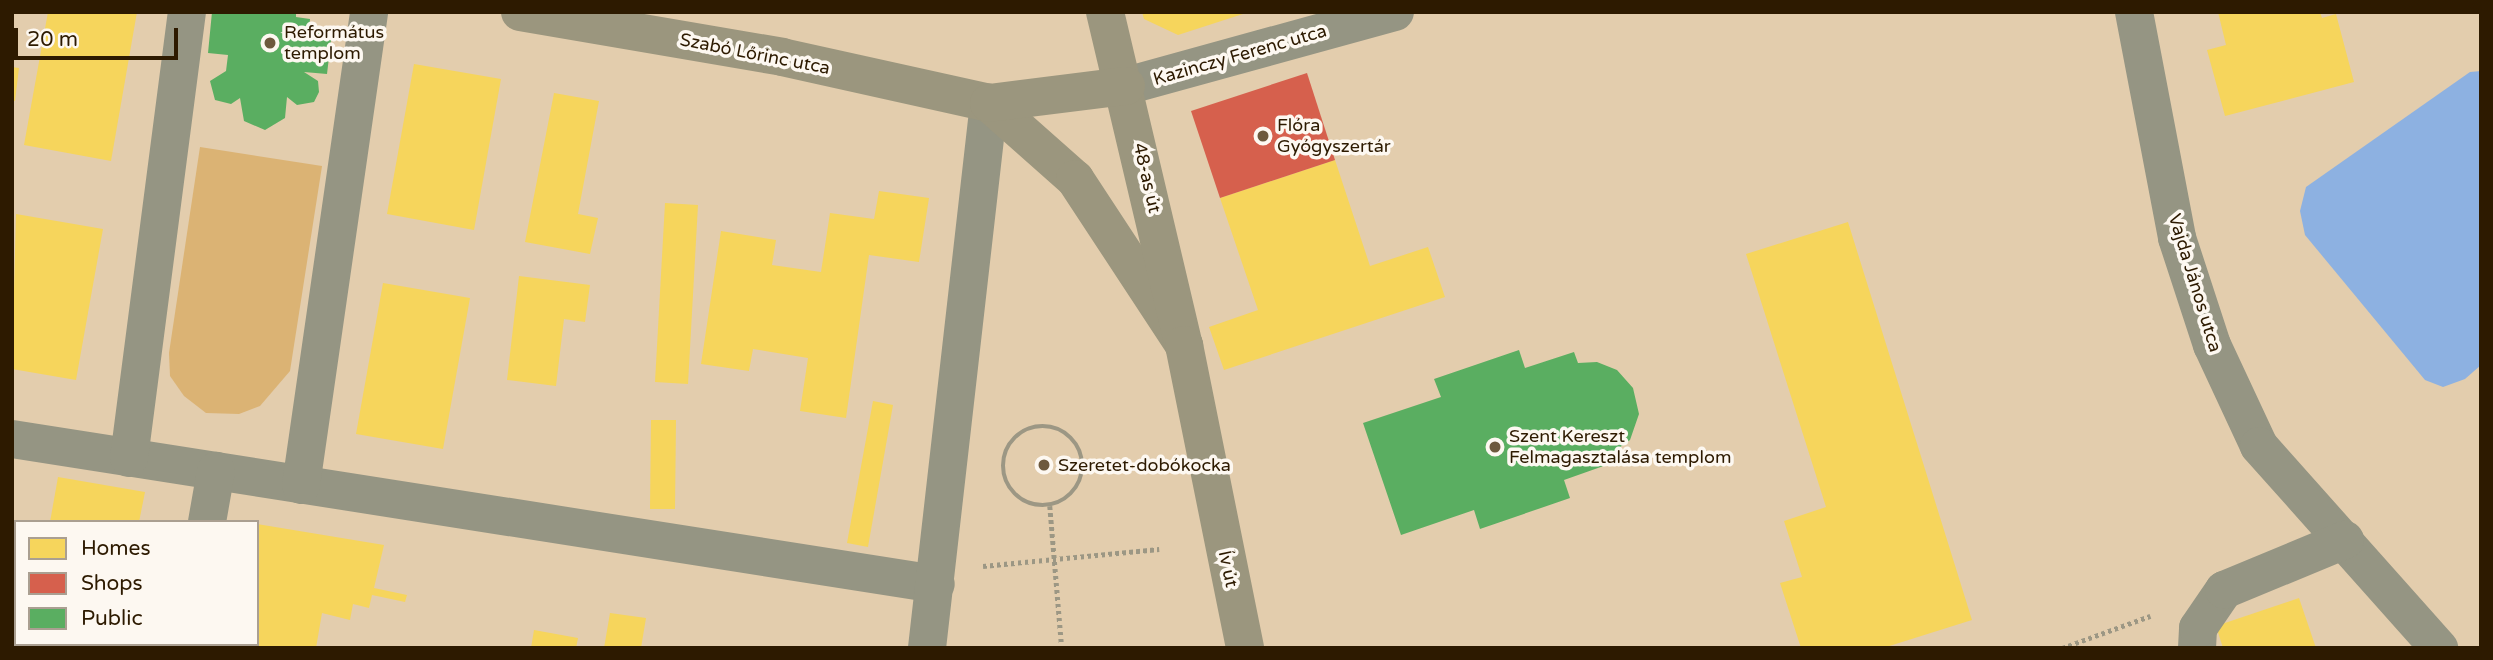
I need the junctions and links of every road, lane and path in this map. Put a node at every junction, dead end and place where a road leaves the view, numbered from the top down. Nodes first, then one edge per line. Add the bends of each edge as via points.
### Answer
1 (187, 12) edge
2 (369, 12) edge
3 (520, 12) edge
4 (1105, 12) edge
5 (1395, 12) edge
6 (2134, 12) edge
7 (1126, 86) junction
8 (989, 103) junction
9 (1185, 345) junction
10 (12, 439) edge
11 (129, 458) junction
12 (216, 471) junction
13 (300, 485) junction
14 (1211, 491) junction
15 (1050, 506) junction
16 (207, 520) edge
17 (2345, 540) junction
18 (1159, 549) dead end
19 (1054, 559) junction
20 (936, 577) junction
21 (2224, 590) junction
22 (927, 648) edge
23 (1062, 648) edge
24 (1227, 648) edge
25 (1245, 648) edge
26 (2062, 648) edge
27 (2197, 648) edge
28 (2439, 648) edge

1 - 11 street
2 - 13 street
3 - 8 main road, Szabó Lőrinc utca via 782,57
4 - 7 main road, 48-as út
5 - 7 street, Kazinczy Ferenc utca
6 - 17 street, Vajda János utca via 2177,239 2211,345 2259,446
7 - 8 main road, Szabó Lőrinc utca
7 - 9 main road, 48-as út
8 - 9 main road, Szabó Lőrinc utca via 1075,178
8 - 20 street
9 - 14 main road, Ív út
10 - 11 street
11 - 12 street
12 - 13 street
12 - 16 street
13 - 20 street
14 - 24 main road, Ív út
14 - 25 main road, Ív út
15 - 15 path via 1025,502 1007,484 1008,447 1026,429 1065,432 1082,454 1081,481 1073,493
15 - 19 path
17 - 21 street
17 - 28 street, Vajda János utca
18 - 19 path
19 - 20 path
19 - 23 path
20 - 22 street
21 - 26 path
21 - 27 street via 2199,628

